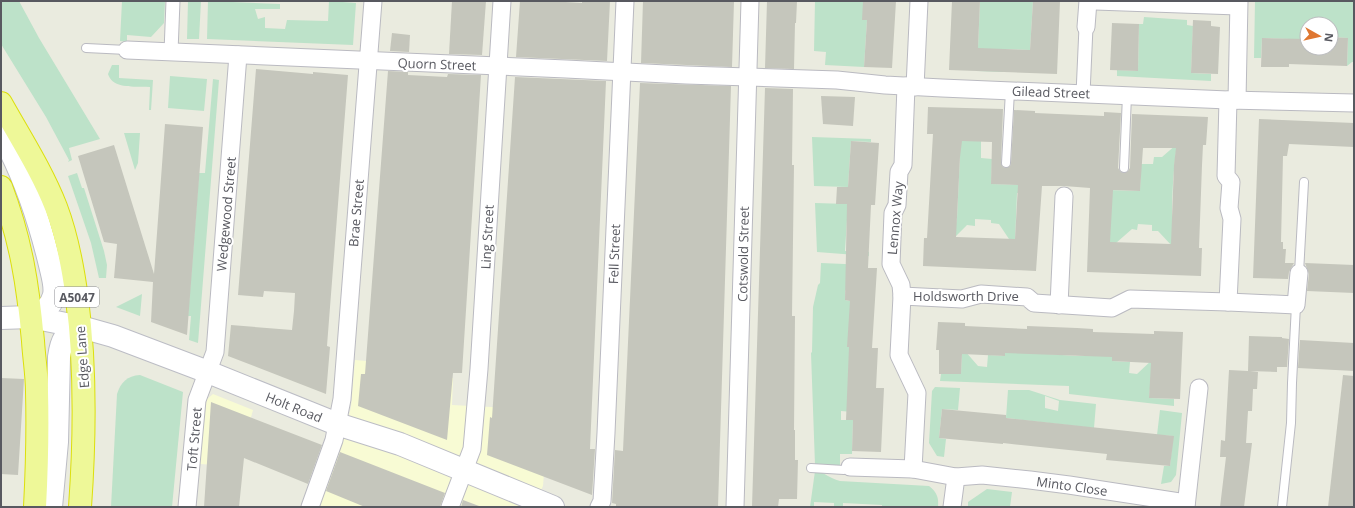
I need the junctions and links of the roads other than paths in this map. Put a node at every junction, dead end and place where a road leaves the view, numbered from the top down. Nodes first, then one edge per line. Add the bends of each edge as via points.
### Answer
1 (173, 1) edge
2 (373, 1) edge
3 (502, 1) edge
4 (625, 1) edge
5 (750, 1) edge
6 (919, 1) edge
7 (1088, 1) edge
8 (1095, 1) edge
9 (1239, 4) edge
10 (1086, 28) joint
11 (86, 48) dead end
12 (127, 50) joint
13 (171, 52) junction
14 (238, 55) junction
15 (369, 61) junction
16 (498, 66) junction
17 (622, 72) junction
18 (748, 78) junction
19 (910, 86) junction
20 (1010, 91) junction
21 (1083, 94) junction
22 (1127, 96) junction
23 (1232, 100) junction
24 (1, 103) edge
25 (1354, 103) edge
26 (1, 133) edge
27 (1006, 163) dead end
28 (1124, 168) dead end
29 (1304, 182) dead end
30 (1, 187) edge
31 (1064, 196) dead end
32 (1299, 273) joint
33 (902, 296) junction
34 (1228, 302) junction
35 (1059, 305) junction
36 (1296, 305) junction
37 (31, 317) junction
38 (1, 318) edge
39 (80, 327) junction
40 (208, 372) junction
41 (1199, 388) dead end
42 (337, 424) junction
43 (850, 467) joint
44 (811, 468) dead end
45 (913, 469) junction
46 (464, 471) junction
47 (956, 476) junction
48 (1186, 505) edge
49 (34, 507) edge
50 (51, 507) edge
51 (80, 507) edge
52 (187, 507) edge
53 (310, 507) edge
54 (450, 507) edge
55 (553, 507) edge
56 (599, 507) edge
57 (735, 507) edge
58 (952, 507) edge
59 (1282, 507) edge

1 - 13 street
2 - 15 street, Brae Street
3 - 16 street, Ling Street
4 - 17 street, Fell Street
5 - 18 street, Cotswold Street
6 - 19 street, Lennox Way
7 - 10 street
8 - 9 street
9 - 23 street
10 - 21 street
11 - 12 lane
12 - 13 street, Quorn Street
13 - 14 street, Quorn Street
14 - 15 street, Quorn Street
14 - 40 street, Wedgewood Street via 215,352
15 - 16 street, Quorn Street
15 - 42 street, Brae Street via 342,399
16 - 17 street, Quorn Street
16 - 46 street, Ling Street via 473,441
17 - 18 street, Quorn Street
17 - 56 street, Fell Street via 606,433 602,501
18 - 19 street, Gilead Street via 837,80
18 - 57 street, Cotswold Street
19 - 20 street, Gilead Street
19 - 33 street, Lennox Way via 903,165 899,172 897,205 893,213 891,262 902,285
20 - 21 street, Gilead Street
20 - 27 lane
21 - 22 street, Gilead Street
22 - 23 street, Gilead Street
22 - 28 lane
23 - 25 street, Gilead Street
23 - 34 street via 1226,176 1231,182 1229,208 1232,220
24 - 39 highway, Edge Lane / A5047 via 44,180 56,208 74,277
26 - 37 main road via 13,154 27,189 54,282 55,294 51,303 46,310
29 - 32 lane
30 - 37 highway via 22,254
31 - 35 street
32 - 36 street
33 - 35 street, Holdsworth Drive via 962,299 981,294 1027,296 1034,303
33 - 45 street, Lennox Way via 899,355 917,393
34 - 35 street, Holdsworth Drive via 1130,299 1112,308
34 - 36 street, Holdsworth Drive
36 - 59 lane via 1291,422
37 - 38 main road
37 - 39 main road, Holt Road
37 - 49 highway via 38,411
39 - 40 main road, Holt Road via 113,336
39 - 50 main road via 68,332 60,352 57,442
39 - 51 highway, Edge Lane / A5047 via 85,410
40 - 42 main road, Holt Road
40 - 52 street, Toft Street via 197,400
41 - 48 street, Minto Close
42 - 46 main road, Holt Road via 388,440
42 - 53 street, Brae Street via 334,440
43 - 44 lane via 844,470
43 - 45 street, Minto Close
45 - 47 street, Minto Close
46 - 54 street, Ling Street
46 - 55 main road, Holt Road
47 - 48 street, Minto Close via 982,475 1035,481
47 - 58 street

